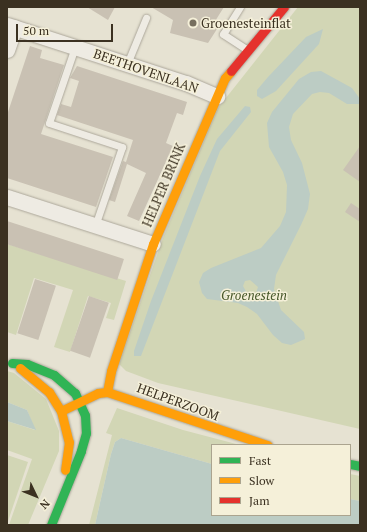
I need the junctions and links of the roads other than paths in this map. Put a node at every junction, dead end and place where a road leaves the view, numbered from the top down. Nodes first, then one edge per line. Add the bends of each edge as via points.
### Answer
1 (240, 7) edge
2 (284, 7) edge
3 (146, 18) dead end
4 (11, 26) edge
5 (75, 47) junction
6 (7, 50) edge
7 (248, 51) junction
8 (127, 64) junction
9 (217, 96) junction
10 (7, 198) edge
11 (95, 226) junction
12 (153, 244) junction
13 (10, 362) edge
14 (107, 392) junction
15 (80, 401) junction
16 (61, 410) junction
17 (264, 444) edge
18 (44, 525) edge
19 (51, 525) edge

1 - 7 lane via 223,34
2 - 7 street, HELPER BRINK
3 - 8 lane
4 - 5 street, BEETHOVENLAAN
4 - 6 street
5 - 8 street, BEETHOVENLAAN
5 - 11 lane via 49,123 122,147
7 - 9 street, HELPER BRINK via 225,78
8 - 9 street, BEETHOVENLAAN
9 - 12 street, HELPER BRINK
10 - 11 street
11 - 12 street
12 - 14 street, HELPER BRINK via 111,371
13 - 15 street via 27,364 54,375 70,388
13 - 16 street via 49,392
14 - 15 street
14 - 17 street, HELPERZOOM
15 - 16 street
15 - 19 street via 86,425 84,442
16 - 18 street via 69,452 62,481

